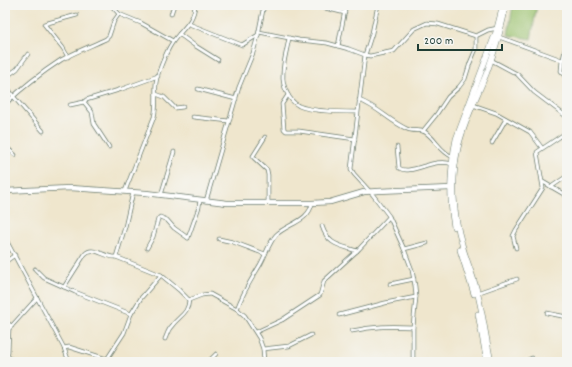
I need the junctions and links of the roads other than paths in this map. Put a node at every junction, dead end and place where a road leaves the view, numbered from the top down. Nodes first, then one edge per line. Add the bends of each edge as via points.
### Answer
1 (111, 5) edge
2 (174, 5) edge
3 (195, 5) edge
4 (264, 5) edge
5 (313, 5) edge
6 (346, 5) edge
7 (378, 5) edge
8 (503, 5) edge
9 (506, 5) edge
10 (345, 13) junction
11 (119, 14) junction
12 (171, 14) dead end
13 (77, 15) dead end
14 (189, 24) junction
15 (498, 28) junction
16 (259, 33) junction
17 (179, 34) junction
18 (476, 36) junction
19 (499, 37) junction
20 (289, 38) junction
21 (173, 41) junction
22 (567, 41) edge
23 (338, 46) junction
24 (28, 54) dead end
25 (365, 55) junction
26 (68, 57) junction
27 (218, 60) dead end
28 (491, 60) junction
29 (562, 60) junction
30 (6, 76) edge
31 (158, 76) junction
32 (567, 77) edge
33 (198, 89) dead end
34 (156, 94) junction
35 (288, 95) junction
36 (13, 96) junction
37 (236, 99) junction
38 (359, 100) junction
39 (84, 102) junction
40 (5, 104) edge
41 (70, 105) dead end
42 (472, 105) junction
43 (183, 107) dead end
44 (358, 112) junction
45 (193, 117) dead end
46 (567, 117) edge
47 (506, 119) junction
48 (229, 121) junction
49 (43, 131) dead end
50 (423, 131) junction
51 (567, 132) edge
52 (265, 137) dead end
53 (355, 139) junction
54 (492, 143) dead end
55 (5, 146) edge
56 (109, 147) dead end
57 (397, 147) dead end
58 (542, 148) junction
59 (174, 152) dead end
60 (14, 155) dead end
61 (453, 157) junction
62 (452, 164) junction
63 (567, 176) edge
64 (543, 182) junction
65 (551, 187) junction
66 (451, 188) junction
67 (5, 191) edge
68 (125, 191) junction
69 (133, 192) junction
70 (369, 192) junction
71 (161, 195) junction
72 (567, 196) edge
73 (200, 200) junction
74 (206, 201) junction
75 (268, 203) junction
76 (312, 203) junction
77 (389, 218) junction
78 (322, 226) dead end
79 (5, 238) edge
80 (219, 239) dead end
81 (427, 243) dead end
82 (147, 248) dead end
83 (516, 248) dead end
84 (404, 249) junction
85 (357, 251) junction
86 (265, 254) junction
87 (15, 255) junction
88 (116, 257) junction
89 (5, 262) edge
90 (35, 269) dead end
91 (161, 275) junction
92 (414, 279) junction
93 (517, 279) dead end
94 (390, 284) dead end
95 (64, 287) junction
96 (477, 293) junction
97 (416, 297) junction
98 (37, 298) junction
99 (189, 300) junction
100 (237, 309) junction
101 (547, 312) dead end
102 (131, 314) junction
103 (339, 315) dead end
104 (567, 317) edge
105 (5, 322) edge
106 (12, 326) junction
107 (413, 327) junction
108 (352, 331) dead end
109 (256, 332) junction
110 (311, 335) dead end
111 (165, 339) dead end
112 (64, 348) junction
113 (263, 349) junction
114 (216, 354) dead end
115 (6, 356) edge
116 (532, 358) dead end
117 (107, 359) junction
118 (13, 362) edge
119 (69, 362) edge
120 (116, 362) edge
121 (208, 362) edge
122 (264, 362) edge
123 (413, 362) edge
124 (487, 362) edge
125 (492, 362) edge
126 (524, 362) edge

1 - 11 street
2 - 12 street
3 - 14 street via 194,16
4 - 16 street
5 - 10 street
6 - 10 street
7 - 25 street
8 - 15 main road
9 - 19 main road
10 - 23 street
11 - 21 street
11 - 26 street via 109,36
13 - 26 street via 44,24
14 - 16 street via 242,45
14 - 17 street
15 - 18 street
15 - 61 main road via 460,126
16 - 20 street
16 - 37 street
17 - 21 street
17 - 27 street
18 - 25 street via 427,23 414,29 394,51
18 - 50 street via 476,49 465,79
19 - 28 main road
19 - 29 street
20 - 23 street
20 - 35 street via 282,73
21 - 31 street
22 - 29 street
23 - 25 street
24 - 30 street via 17,69
25 - 38 street
26 - 36 street via 41,73
28 - 42 main road
28 - 46 street via 517,74 534,92
29 - 32 street via 561,71
30 - 36 street via 6,85
31 - 34 street
31 - 39 street
33 - 37 street
34 - 43 street via 164,97 175,108
34 - 68 street via 154,117
35 - 44 street via 294,103 303,107
35 - 53 street via 282,104 286,131
36 - 40 street
36 - 49 street
37 - 48 street
38 - 44 street
38 - 50 street via 371,104 408,130
39 - 41 street
39 - 56 street via 92,112 94,124
42 - 47 street
42 - 96 main road via 458,148 454,187 460,236
44 - 53 street
45 - 48 street
47 - 54 street
47 - 58 street via 530,132
48 - 74 street
50 - 61 street via 445,153
51 - 58 street
52 - 75 street via 253,156 267,170
53 - 70 street via 351,169
55 - 60 street
57 - 62 street via 401,170 445,161
58 - 64 street via 537,154
59 - 71 street
61 - 62 main road
62 - 66 main road
63 - 65 street
64 - 65 street
64 - 83 street via 541,192 513,236
65 - 72 street
66 - 70 street
66 - 124 main road via 457,239 476,300
67 - 68 street via 70,188
68 - 69 street
69 - 71 street
69 - 88 street
70 - 76 street via 330,202
70 - 77 street
71 - 73 street
73 - 74 street
73 - 82 street via 188,239 160,217
74 - 75 street
75 - 76 street
76 - 86 street via 304,217 277,234
77 - 84 street
77 - 85 street
78 - 85 street via 330,240
79 - 87 street
80 - 86 street
81 - 84 street
84 - 92 street
85 - 109 street via 324,282 320,295 282,320
86 - 100 street
87 - 89 street
87 - 98 street
88 - 91 street
88 - 95 street via 110,258 88,250
90 - 95 street via 44,278
91 - 99 street
91 - 102 street
92 - 94 street
92 - 97 street
93 - 96 street
95 - 102 street
96 - 125 main road
97 - 103 street
97 - 107 street
98 - 106 street
98 - 112 street
99 - 100 street via 210,294
99 - 111 street via 187,311 170,328
100 - 109 street
101 - 104 street
102 - 117 street via 124,333
105 - 106 street
106 - 115 street via 8,332
107 - 108 street via 373,326
107 - 123 street
109 - 113 street
110 - 113 street via 289,346
112 - 117 street via 69,347
112 - 119 street
113 - 122 street
114 - 121 street
115 - 118 street
116 - 126 street
117 - 120 street

